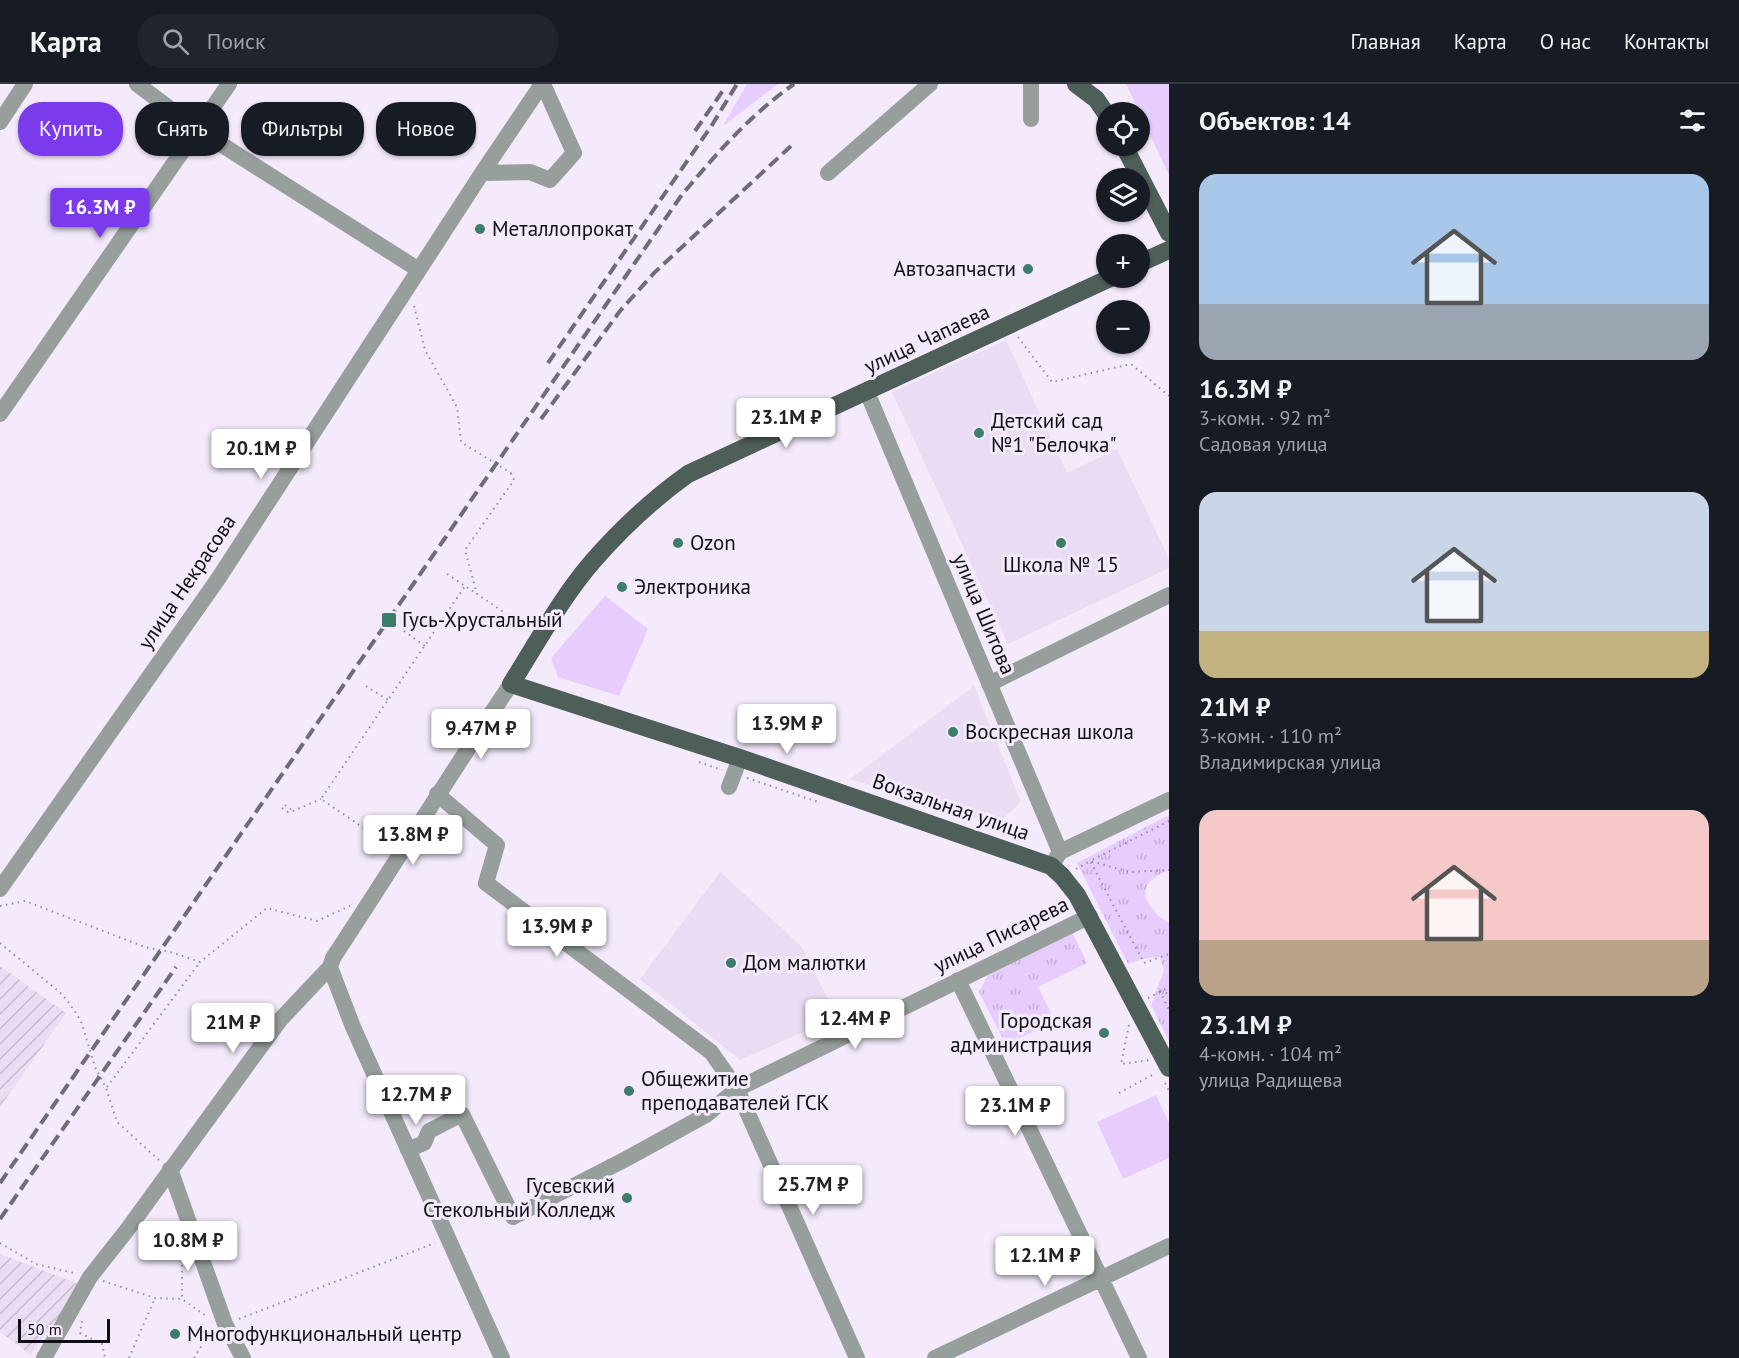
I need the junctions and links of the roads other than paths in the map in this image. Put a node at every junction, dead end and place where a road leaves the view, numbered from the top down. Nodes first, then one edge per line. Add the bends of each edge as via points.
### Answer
1 (25, 84) edge
2 (137, 84) edge
3 (229, 84) edge
4 (543, 84) edge
5 (930, 84) edge
6 (1031, 84) edge
7 (1076, 84) edge
8 (161, 102) edge
9 (216, 102) edge
10 (1098, 102) edge
11 (1031, 119) dead end
12 (0, 122) edge
13 (229, 149) edge
14 (178, 156) edge
15 (1129, 156) edge
16 (482, 173) junction
17 (828, 174) dead end
18 (1169, 233) edge
19 (1169, 250) edge
20 (1150, 259) edge
21 (418, 270) junction
22 (1096, 285) edge
23 (867, 392) junction
24 (0, 414) edge
25 (1169, 595) edge
26 (511, 684) junction
27 (989, 684) junction
28 (437, 794) junction
29 (1169, 800) edge
30 (1058, 864) junction
31 (0, 889) edge
32 (1090, 916) junction
33 (330, 967) junction
34 (958, 980) junction
35 (1163, 1072) edge
36 (737, 1089) junction
37 (408, 1150) junction
38 (170, 1169) junction
39 (1169, 1246) edge
40 (1103, 1279) junction
41 (44, 1358) edge
42 (243, 1358) edge
43 (502, 1358) edge
44 (857, 1358) edge
45 (935, 1358) edge
46 (1139, 1358) edge

1 - 12 street
2 - 8 street
3 - 9 street
4 - 16 street, улица Некрасова
4 - 16 street via 574,153 550,180 530,172
5 - 17 street
6 - 11 street
7 - 10 main road
13 - 21 street
14 - 24 street
15 - 18 main road
16 - 21 street, улица Некрасова
19 - 20 main road
21 - 31 street, улица Некрасова via 218,579
22 - 23 main road, улица Чапаева
23 - 26 main road, улица Чапаева via 688,474 660,494 592,562
23 - 27 street, улица Шитова
25 - 27 street
26 - 28 street
26 - 30 main road, Вокзальная улица via 735,773
27 - 30 street, улица Шитова
28 - 33 street
28 - 36 street via 497,845 486,883 711,1052
29 - 30 street
30 - 32 main road
32 - 34 street, улица Писарева
32 - 35 main road
33 - 37 street
33 - 38 street via 280,1020
34 - 36 street, улица Писарева
34 - 40 street
36 - 37 street, улица Писарева via 706,1115 513,1217 462,1114 429,1131 424,1143
36 - 44 street
37 - 43 street
38 - 41 street via 90,1277
38 - 42 street via 220,1323
39 - 40 street
40 - 45 street
40 - 46 street

